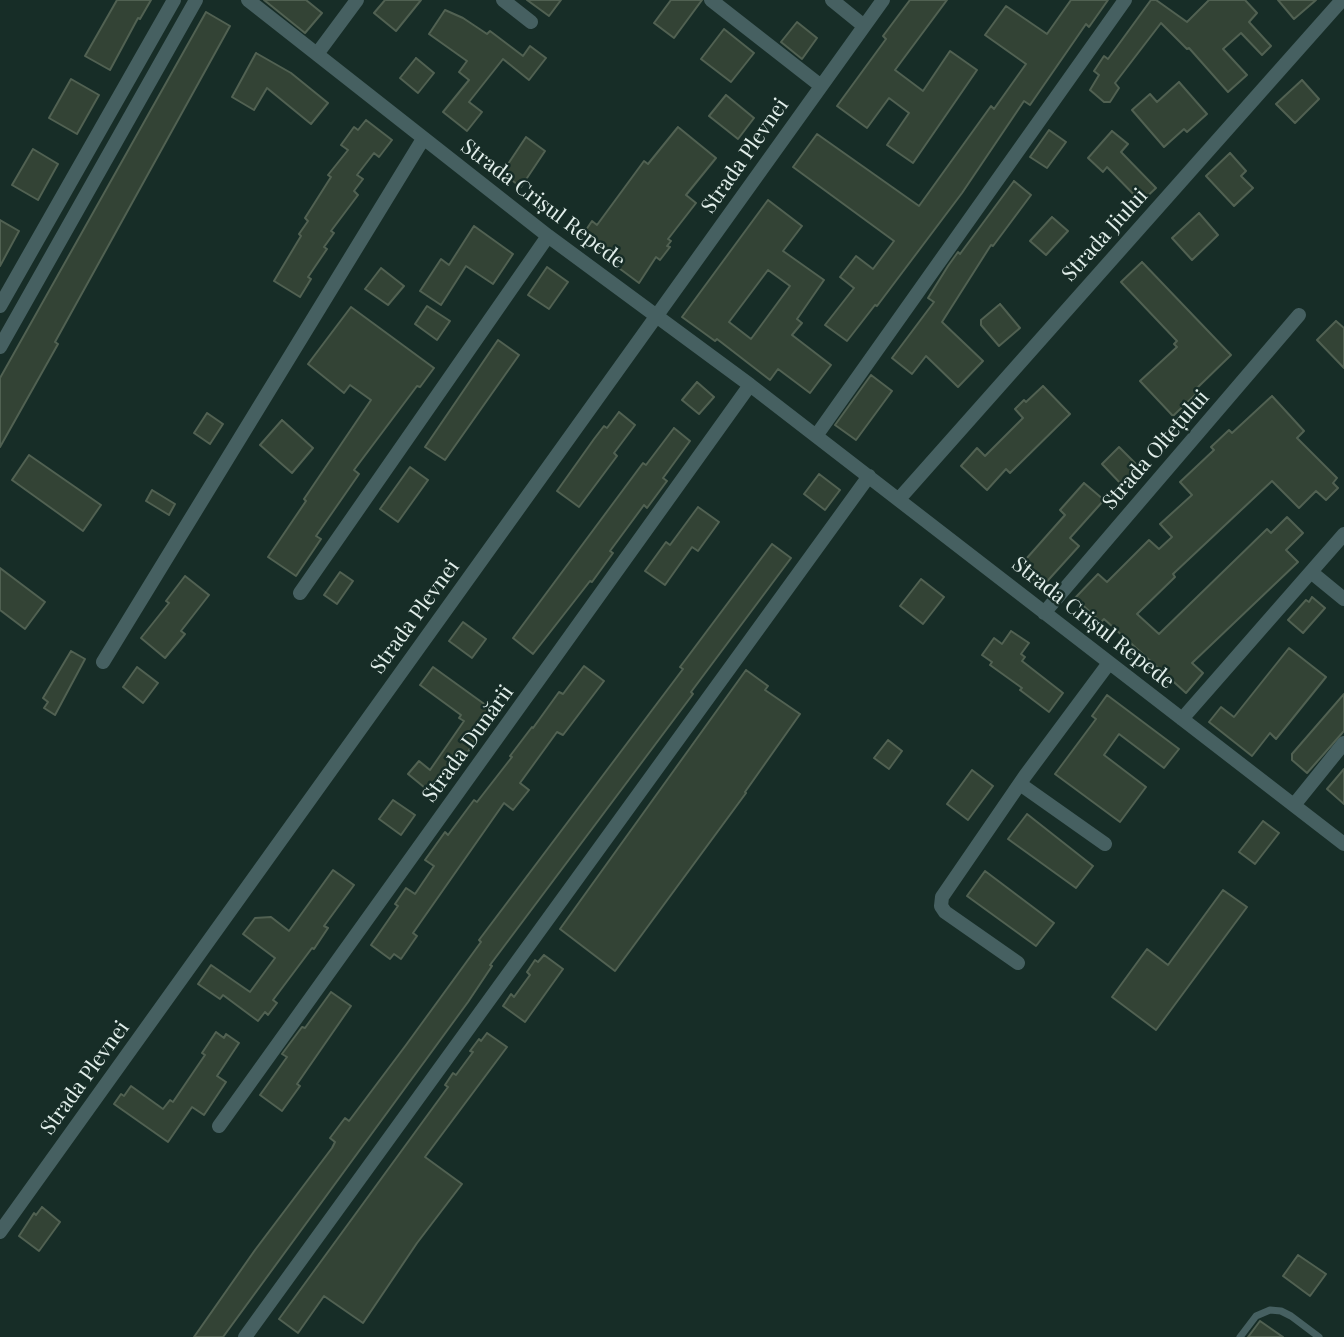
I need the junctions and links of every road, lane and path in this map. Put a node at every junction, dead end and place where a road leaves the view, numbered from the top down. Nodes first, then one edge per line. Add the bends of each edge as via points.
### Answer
1 (174, 0) edge
2 (196, 0) edge
3 (248, 0) edge
4 (357, 0) edge
5 (503, 0) edge
6 (711, 0) edge
7 (832, 0) edge
8 (883, 0) edge
9 (1125, 0) edge
10 (1342, 0) edge
11 (531, 22) dead end
12 (864, 26) junction
13 (317, 54) junction
14 (821, 86) junction
15 (422, 139) junction
16 (548, 236) junction
17 (0, 306) edge
18 (1299, 315) dead end
19 (657, 316) junction
20 (0, 346) edge
21 (750, 384) junction
22 (816, 436) junction
23 (869, 476) junction
24 (899, 499) junction
25 (1344, 534) edge
26 (1311, 572) junction
27 (300, 593) dead end
28 (1344, 599) edge
29 (1044, 612) junction
30 (103, 662) dead end
31 (1109, 663) junction
32 (1182, 719) junction
33 (1344, 743) edge
34 (1020, 784) junction
35 (1294, 805) junction
36 (1105, 844) dead end
37 (1344, 844) edge
38 (1018, 963) dead end
39 (219, 1126) dead end
40 (0, 1232) edge
41 (245, 1337) edge
42 (1240, 1337) edge
43 (1318, 1337) edge

1 - 17 street
2 - 20 street
3 - 13 street, Strada Crișul Repede
4 - 13 street
5 - 11 street
6 - 14 street
7 - 12 street
8 - 12 street, Strada Plevnei
9 - 22 street
10 - 24 street, Strada Jiului
12 - 14 street, Strada Plevnei
13 - 15 street, Strada Crișul Repede
14 - 19 street, Strada Plevnei
15 - 16 street, Strada Crișul Repede
15 - 30 street
16 - 19 street, Strada Crișul Repede
16 - 27 street
18 - 29 street, Strada Oltețului
19 - 21 street, Strada Crișul Repede
19 - 40 street, Strada Plevnei
21 - 22 street, Strada Crișul Repede
21 - 39 street, Strada Dunării
22 - 23 street, Strada Crișul Repede
23 - 24 street, Strada Crișul Repede
23 - 41 street
24 - 29 street, Strada Crișul Repede
25 - 26 street
26 - 28 street
26 - 32 street
29 - 31 street, Strada Crișul Repede
31 - 32 street, Strada Crișul Repede
31 - 34 street
32 - 35 street, Strada Crișul Repede
33 - 35 street
34 - 36 street
34 - 38 street via 942,897 941,906
35 - 37 street, Strada Crișul Repede
42 - 43 lane via 1256,1316 1270,1310 1291,1316

